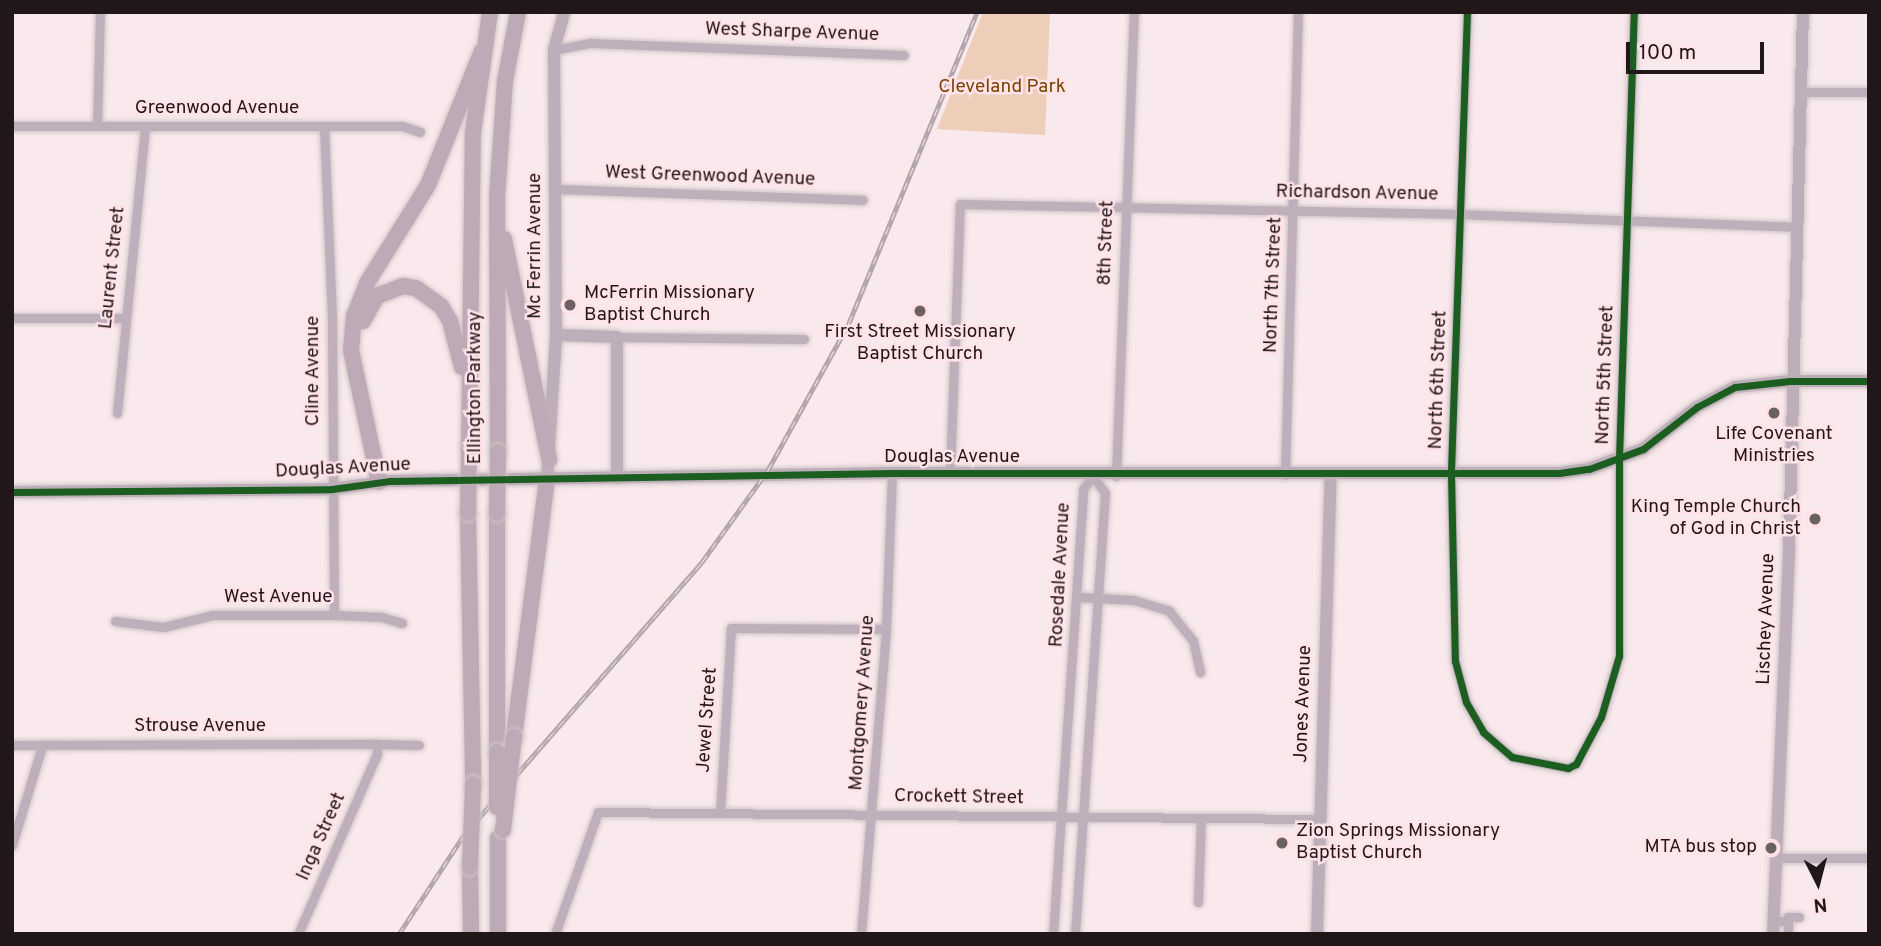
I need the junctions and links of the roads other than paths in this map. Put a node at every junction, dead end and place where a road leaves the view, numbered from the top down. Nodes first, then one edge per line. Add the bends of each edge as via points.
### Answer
1 (100, 12) edge
2 (490, 12) edge
3 (518, 12) edge
4 (564, 12) edge
5 (1134, 12) edge
6 (1298, 12) edge
7 (1467, 12) edge
8 (1634, 12) edge
9 (1803, 12) edge
10 (554, 50) junction
11 (482, 51) junction
12 (904, 55) dead end
13 (1801, 92) junction
14 (1869, 92) edge
15 (145, 126) junction
16 (12, 127) edge
17 (97, 127) junction
18 (324, 127) junction
19 (421, 132) dead end
20 (555, 189) junction
21 (497, 198) junction
22 (863, 200) dead end
23 (1126, 207) junction
24 (1294, 210) junction
25 (1461, 214) junction
26 (1628, 219) junction
27 (1795, 227) junction
28 (12, 318) edge
29 (125, 318) junction
30 (556, 335) junction
31 (617, 337) junction
32 (804, 339) dead end
33 (1790, 381) junction
34 (1869, 382) edge
35 (117, 412) dead end
36 (469, 421) junction
37 (1619, 458) junction
38 (549, 459) junction
39 (892, 473) junction
40 (950, 473) junction
41 (1451, 474) junction
42 (1093, 475) junction
43 (1285, 475) junction
44 (1331, 475) junction
45 (1116, 476) junction
46 (617, 478) junction
47 (547, 480) junction
48 (384, 481) junction
49 (332, 489) junction
50 (12, 492) edge
51 (1079, 597) junction
52 (1099, 597) junction
53 (334, 615) junction
54 (115, 621) dead end
55 (402, 623) dead end
56 (886, 629) junction
57 (1200, 672) dead end
58 (377, 744) junction
59 (12, 745) edge
60 (419, 745) dead end
61 (42, 746) junction
62 (1568, 768) joint
63 (720, 814) junction
64 (873, 814) junction
65 (1063, 818) junction
66 (1085, 818) junction
67 (1201, 818) junction
68 (1320, 819) junction
69 (500, 834) junction
70 (12, 845) edge
71 (1776, 858) junction
72 (1869, 858) edge
73 (1198, 902) dead end
74 (1799, 917) dead end
75 (1773, 928) edge
76 (1791, 928) edge
77 (298, 934) edge
78 (471, 934) edge
79 (498, 934) edge
80 (555, 934) edge
81 (861, 934) edge
82 (1053, 934) edge
83 (1075, 934) edge
84 (1317, 934) edge

1 - 17 street
2 - 11 highway, Ellington Parkway
3 - 21 highway, Ellington Parkway via 505,81
4 - 10 street, Mc Ferrin Avenue
5 - 23 street, 8th Street
6 - 24 street, North 7th Street
7 - 25 street, North 6th Street
8 - 26 street, North 5th Street
9 - 13 street, Lischey Avenue
10 - 12 street, West Sharpe Avenue via 590,43
10 - 20 street, Mc Ferrin Avenue
11 - 36 highway, Ellington Parkway via 471,201
11 - 48 highway via 428,185 367,283 354,316 351,350
13 - 14 street
13 - 27 street, Lischey Avenue
15 - 17 street, Greenwood Avenue
15 - 18 street, Greenwood Avenue
15 - 29 street, Laurent Street
16 - 17 street, Greenwood Avenue
18 - 19 street, Greenwood Avenue via 402,127
18 - 49 street, Cline Avenue via 332,320
20 - 22 street, West Greenwood Avenue
20 - 30 street, Mc Ferrin Avenue
21 - 38 highway
21 - 69 highway, Ellington Parkway, bridge
23 - 24 street, Richardson Avenue
23 - 40 street, Richardson Avenue via 960,204
23 - 45 street, 8th Street
24 - 25 street, Richardson Avenue
24 - 43 street, North 7th Street
25 - 26 street, Richardson Avenue
25 - 41 street, North 6th Street
26 - 27 street, Richardson Avenue via 1711,218
26 - 37 street, North 5th Street
27 - 33 street, Lischey Avenue
28 - 29 street
29 - 35 street, Laurent Street
30 - 31 street
30 - 38 street, Mc Ferrin Avenue
31 - 32 street
31 - 46 street
33 - 34 street, Douglas Avenue
33 - 37 street, Douglas Avenue via 1751,383 1719,393 1643,449
33 - 71 street, Lischey Avenue via 1789,550
36 - 48 highway via 459,344 441,306 416,288 403,286 377,296 367,307 361,347
36 - 78 highway, Ellington Parkway, bridge
37 - 41 street, Douglas Avenue via 1559,473
37 - 62 street, North 5th Street via 1619,656 1601,717 1576,764
38 - 47 street, Mc Ferrin Avenue
39 - 40 street, Douglas Avenue
39 - 46 street, Douglas Avenue
39 - 56 street, Montgomery Avenue
40 - 42 street, Douglas Avenue
41 - 44 street, Douglas Avenue
41 - 62 street, North 6th Street via 1455,661 1466,702 1483,732 1512,757
42 - 45 street, Douglas Avenue
42 - 51 street, Rosedale Avenue via 1083,488
42 - 52 street, Rosedale Avenue via 1105,493
43 - 44 street, Douglas Avenue
43 - 45 street, Douglas Avenue
44 - 68 street, Jones Avenue
46 - 47 street, Douglas Avenue
47 - 48 street, Douglas Avenue
47 - 69 highway, bridge
48 - 49 street, Douglas Avenue
49 - 50 street, Douglas Avenue
49 - 53 street, Cline Avenue
51 - 52 street
51 - 65 street, Rosedale Avenue
52 - 57 street via 1150,602 1169,611 1194,641
52 - 66 street, Rosedale Avenue
53 - 54 street, West Avenue via 213,615 163,627
53 - 55 street, West Avenue via 382,617
56 - 63 street, Jewel Street via 731,628
56 - 64 street, Montgomery Avenue
58 - 60 street, Strouse Avenue
58 - 61 street, Strouse Avenue
58 - 77 street, Inga Street via 377,754
59 - 61 street, Strouse Avenue
61 - 70 street
63 - 64 street, Crockett Street
63 - 80 street, Crockett Street via 598,812
64 - 65 street, Crockett Street
64 - 81 street, Montgomery Avenue
65 - 66 street, Crockett Street
65 - 82 street, Rosedale Avenue
66 - 67 street, Crockett Street
66 - 83 street, Rosedale Avenue
67 - 68 street, Crockett Street
67 - 73 street
68 - 84 street, Jones Avenue
69 - 79 highway
71 - 72 street
71 - 75 street, Lischey Avenue
74 - 76 street via 1788,916
75 - 76 street

